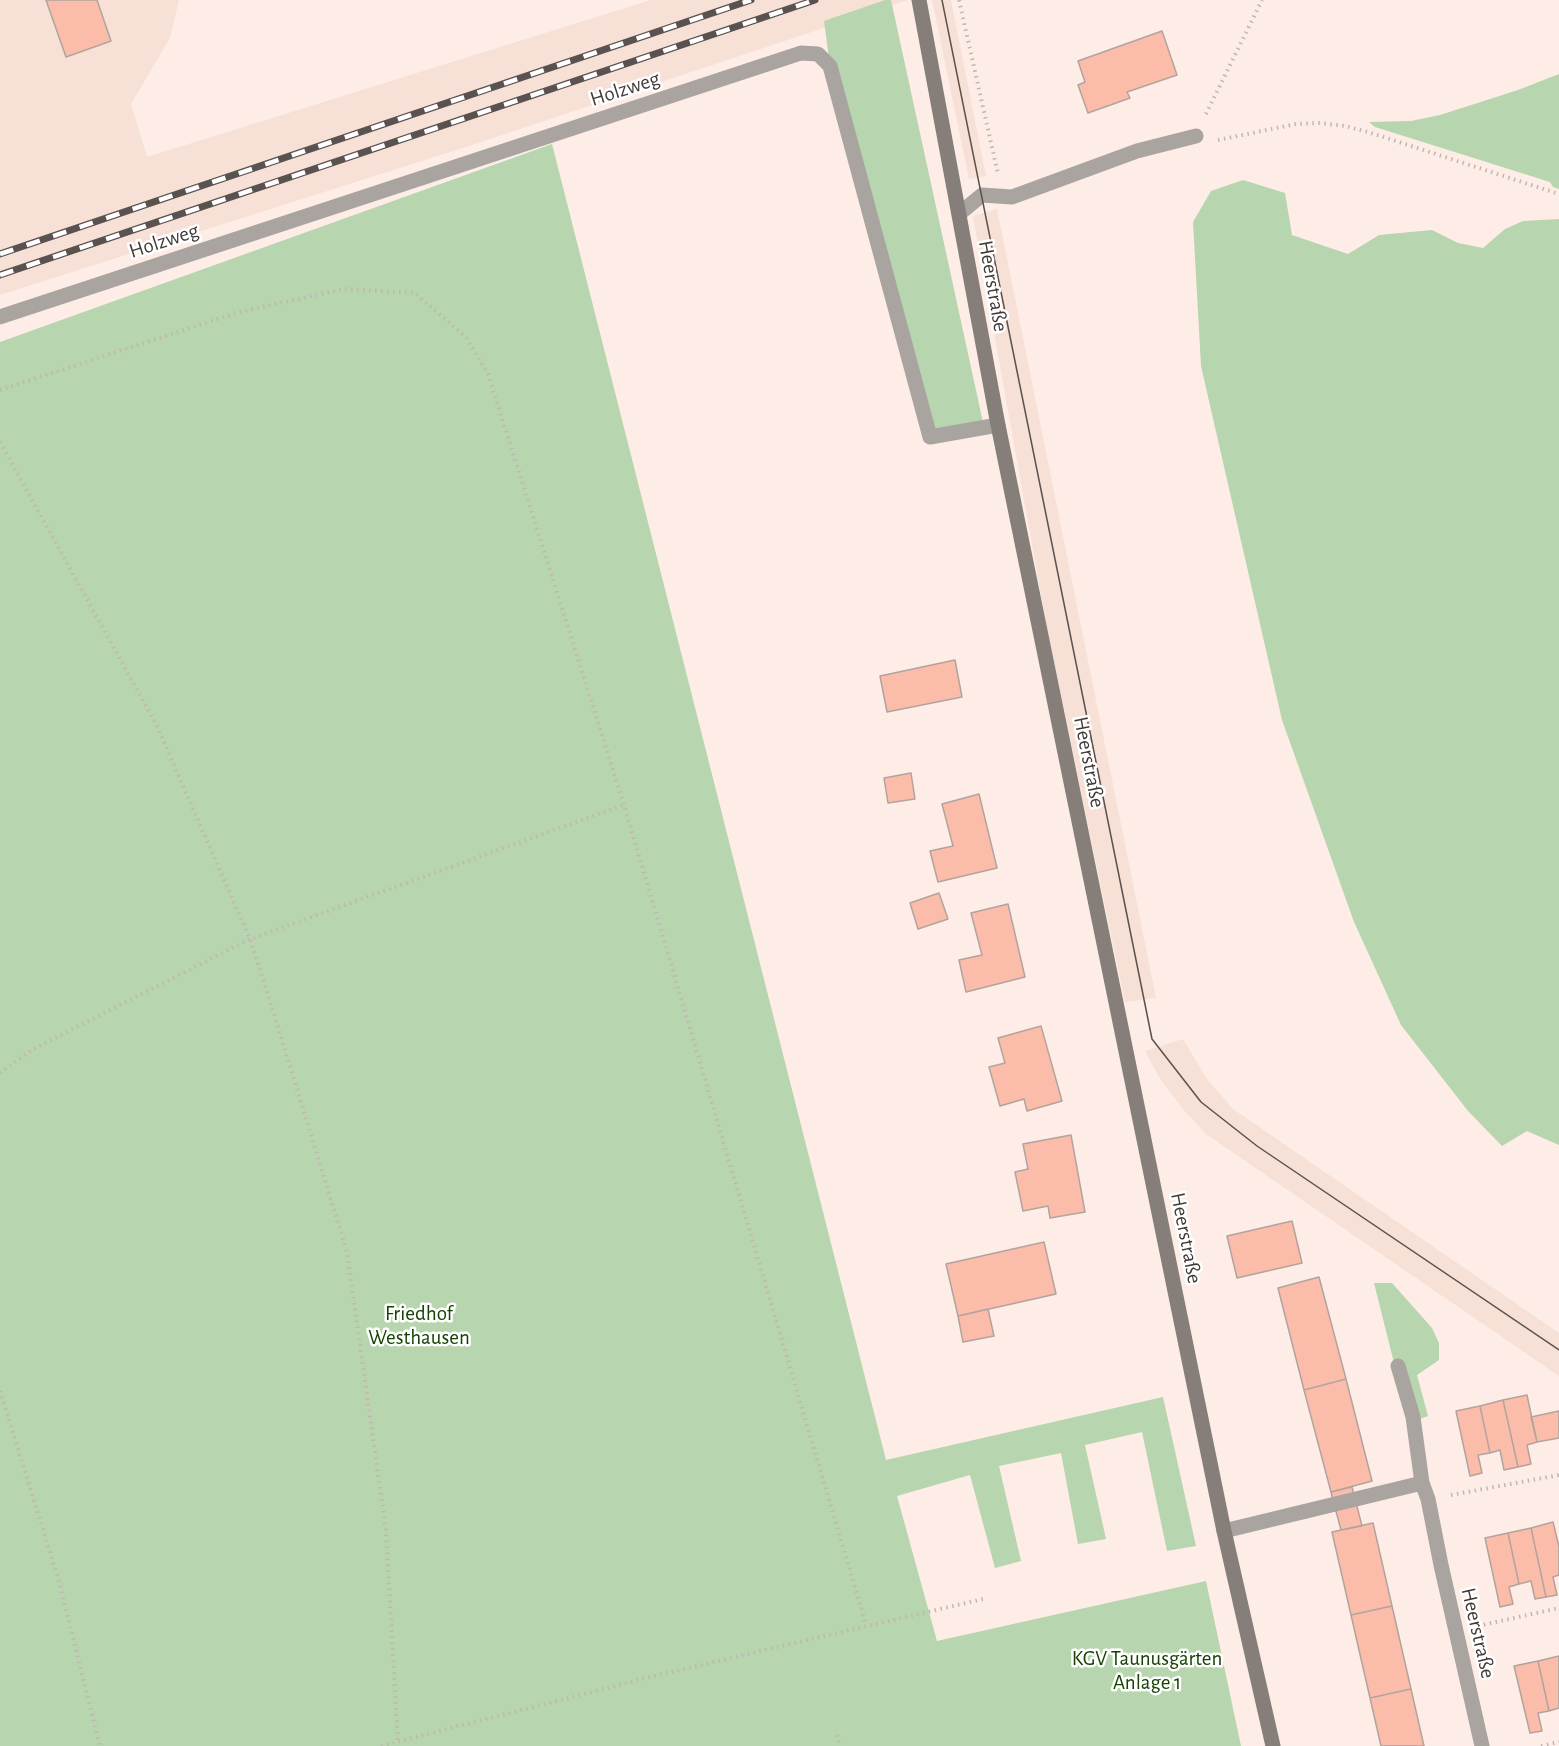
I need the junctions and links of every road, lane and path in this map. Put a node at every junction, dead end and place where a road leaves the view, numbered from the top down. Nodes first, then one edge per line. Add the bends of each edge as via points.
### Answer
1 (920, 0) edge
2 (959, 0) edge
3 (1263, 0) edge
4 (1196, 136) junction
5 (1559, 194) edge
6 (1003, 195) junction
7 (959, 214) junction
8 (0, 317) edge
9 (0, 390) edge
10 (998, 425) junction
11 (0, 442) edge
12 (624, 805) junction
13 (250, 939) junction
14 (0, 1073) edge
15 (1398, 1366) dead end
16 (0, 1391) edge
17 (1559, 1475) edge
18 (1422, 1483) junction
19 (1428, 1499) junction
20 (1224, 1532) junction
21 (987, 1598) dead end
22 (1559, 1608) edge
23 (866, 1625) junction
24 (1457, 1630) junction
25 (837, 1735) dead end
26 (398, 1742) junction
27 (1559, 1742) edge
28 (100, 1746) edge
29 (381, 1746) edge
30 (840, 1746) edge
31 (1274, 1746) edge
32 (1482, 1746) edge
33 (1541, 1746) edge

1 - 7 main road, Heerstraße
2 - 6 path
3 - 4 path
4 - 5 path via 1222,140 1296,124 1344,126
4 - 6 street via 1137,151 1012,197
6 - 7 street via 982,195
7 - 10 main road, Heerstraße
8 - 10 street, Holzweg via 801,53 818,54 830,66 930,437
9 - 12 path via 239,312 344,289 415,293 466,337 488,374
10 - 20 main road, Heerstraße
11 - 13 path via 156,724
12 - 13 path
12 - 23 path
13 - 14 path via 33,1049
13 - 26 path via 347,1252 386,1531
15 - 18 street, Heerstraße via 1413,1417
16 - 28 path via 59,1581
17 - 19 path
18 - 19 street, Heerstraße
18 - 20 street
19 - 24 street, Heerstraße
20 - 31 main road, Heerstraße
21 - 23 path
22 - 24 path
23 - 26 path
24 - 32 street, Heerstraße
25 - 30 path
26 - 29 path
27 - 33 path

